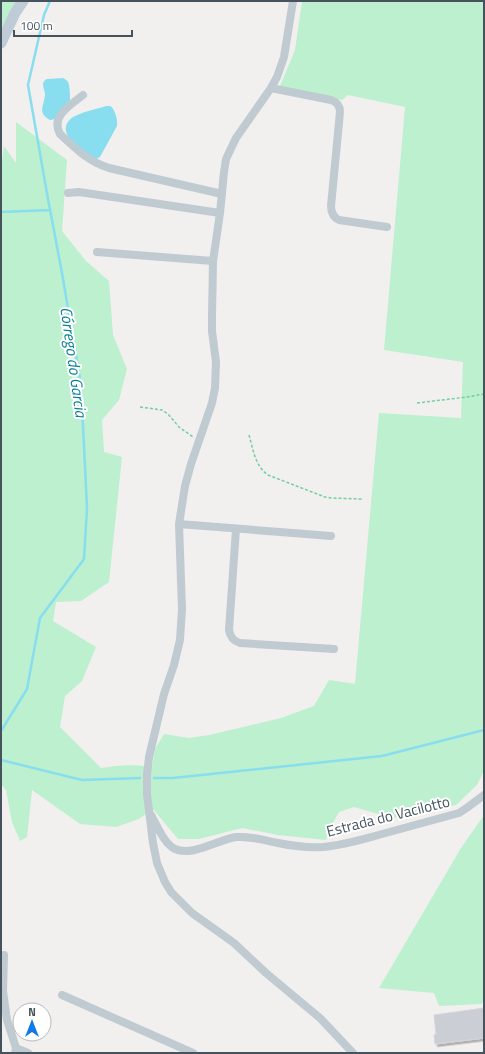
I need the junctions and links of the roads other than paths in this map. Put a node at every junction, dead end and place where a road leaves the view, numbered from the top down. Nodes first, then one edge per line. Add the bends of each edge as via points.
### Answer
1 (23, 1) edge
2 (293, 1) edge
3 (1, 43) edge
4 (271, 88) junction
5 (83, 95) dead end
6 (68, 193) dead end
7 (222, 194) junction
8 (220, 213) junction
9 (387, 227) dead end
10 (96, 252) dead end
11 (213, 261) junction
12 (179, 524) junction
13 (236, 529) junction
14 (331, 536) dead end
15 (334, 649) dead end
16 (484, 796) edge
17 (150, 812) junction
18 (4, 955) dead end
19 (62, 995) dead end
20 (15, 1050) edge
21 (28, 1053) edge
22 (193, 1053) edge
23 (353, 1053) edge

1 - 3 street
2 - 4 street via 284,57
4 - 7 street via 230,150 226,159
4 - 9 street via 331,100 338,105 340,112 332,213 339,220
5 - 7 street via 61,113 57,126 60,134 86,157 109,168
6 - 8 street via 79,192
7 - 8 street
8 - 11 street
10 - 11 street
11 - 12 street via 212,331 216,362 215,388 185,486
12 - 13 street
12 - 17 street via 182,609 180,640 149,757 147,794
13 - 14 street
13 - 15 street via 229,630 232,638 240,643
16 - 17 street, Estrada do Vacilotto via 459,813 345,844 322,847 237,837 183,852 167,844
17 - 23 street via 157,863 171,892 192,913 234,944 320,1018
18 - 20 street via 2,991
19 - 22 street
20 - 21 street

